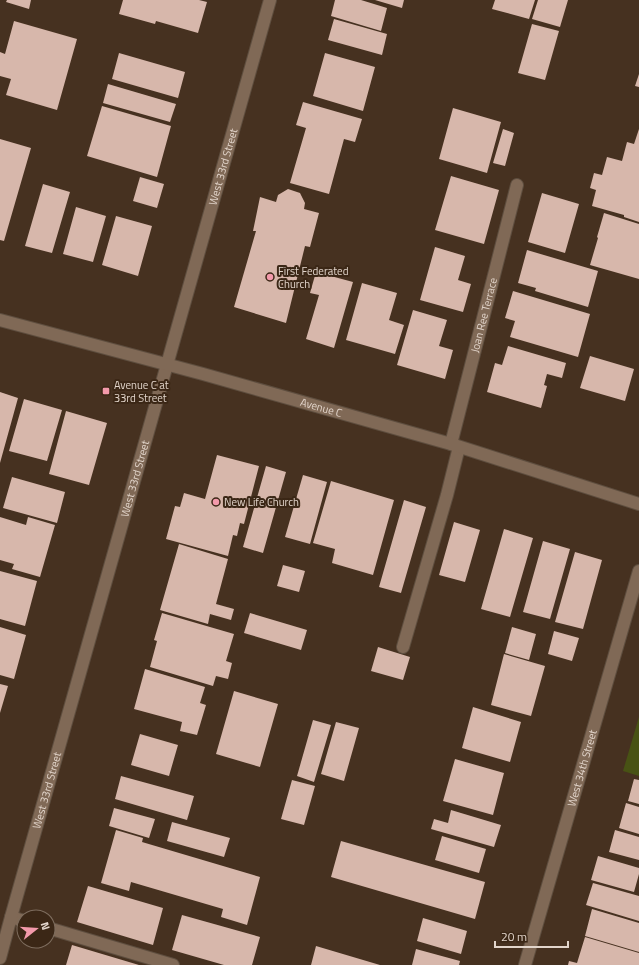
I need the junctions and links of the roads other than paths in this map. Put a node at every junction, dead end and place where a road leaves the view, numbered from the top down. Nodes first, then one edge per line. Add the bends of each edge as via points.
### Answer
1 (270, 0) edge
2 (517, 185) dead end
3 (0, 320) edge
4 (167, 365) junction
5 (454, 446) junction
6 (639, 504) edge
7 (639, 571) edge
8 (403, 647) dead end
9 (11, 917) junction
10 (16, 919) edge
11 (56, 930) edge
12 (0, 958) edge
13 (173, 965) edge
14 (525, 965) edge

1 - 4 street, West 33rd Street
2 - 5 street, Joan Ree Terrace
3 - 4 street, Avenue C
4 - 5 street, Avenue C
4 - 9 street, West 33rd Street
5 - 6 street, Avenue C
5 - 8 street, Joan Ree Terrace via 447,495
7 - 14 street, West 34th Street
9 - 10 street
9 - 12 street, West 33rd Street
11 - 13 street

